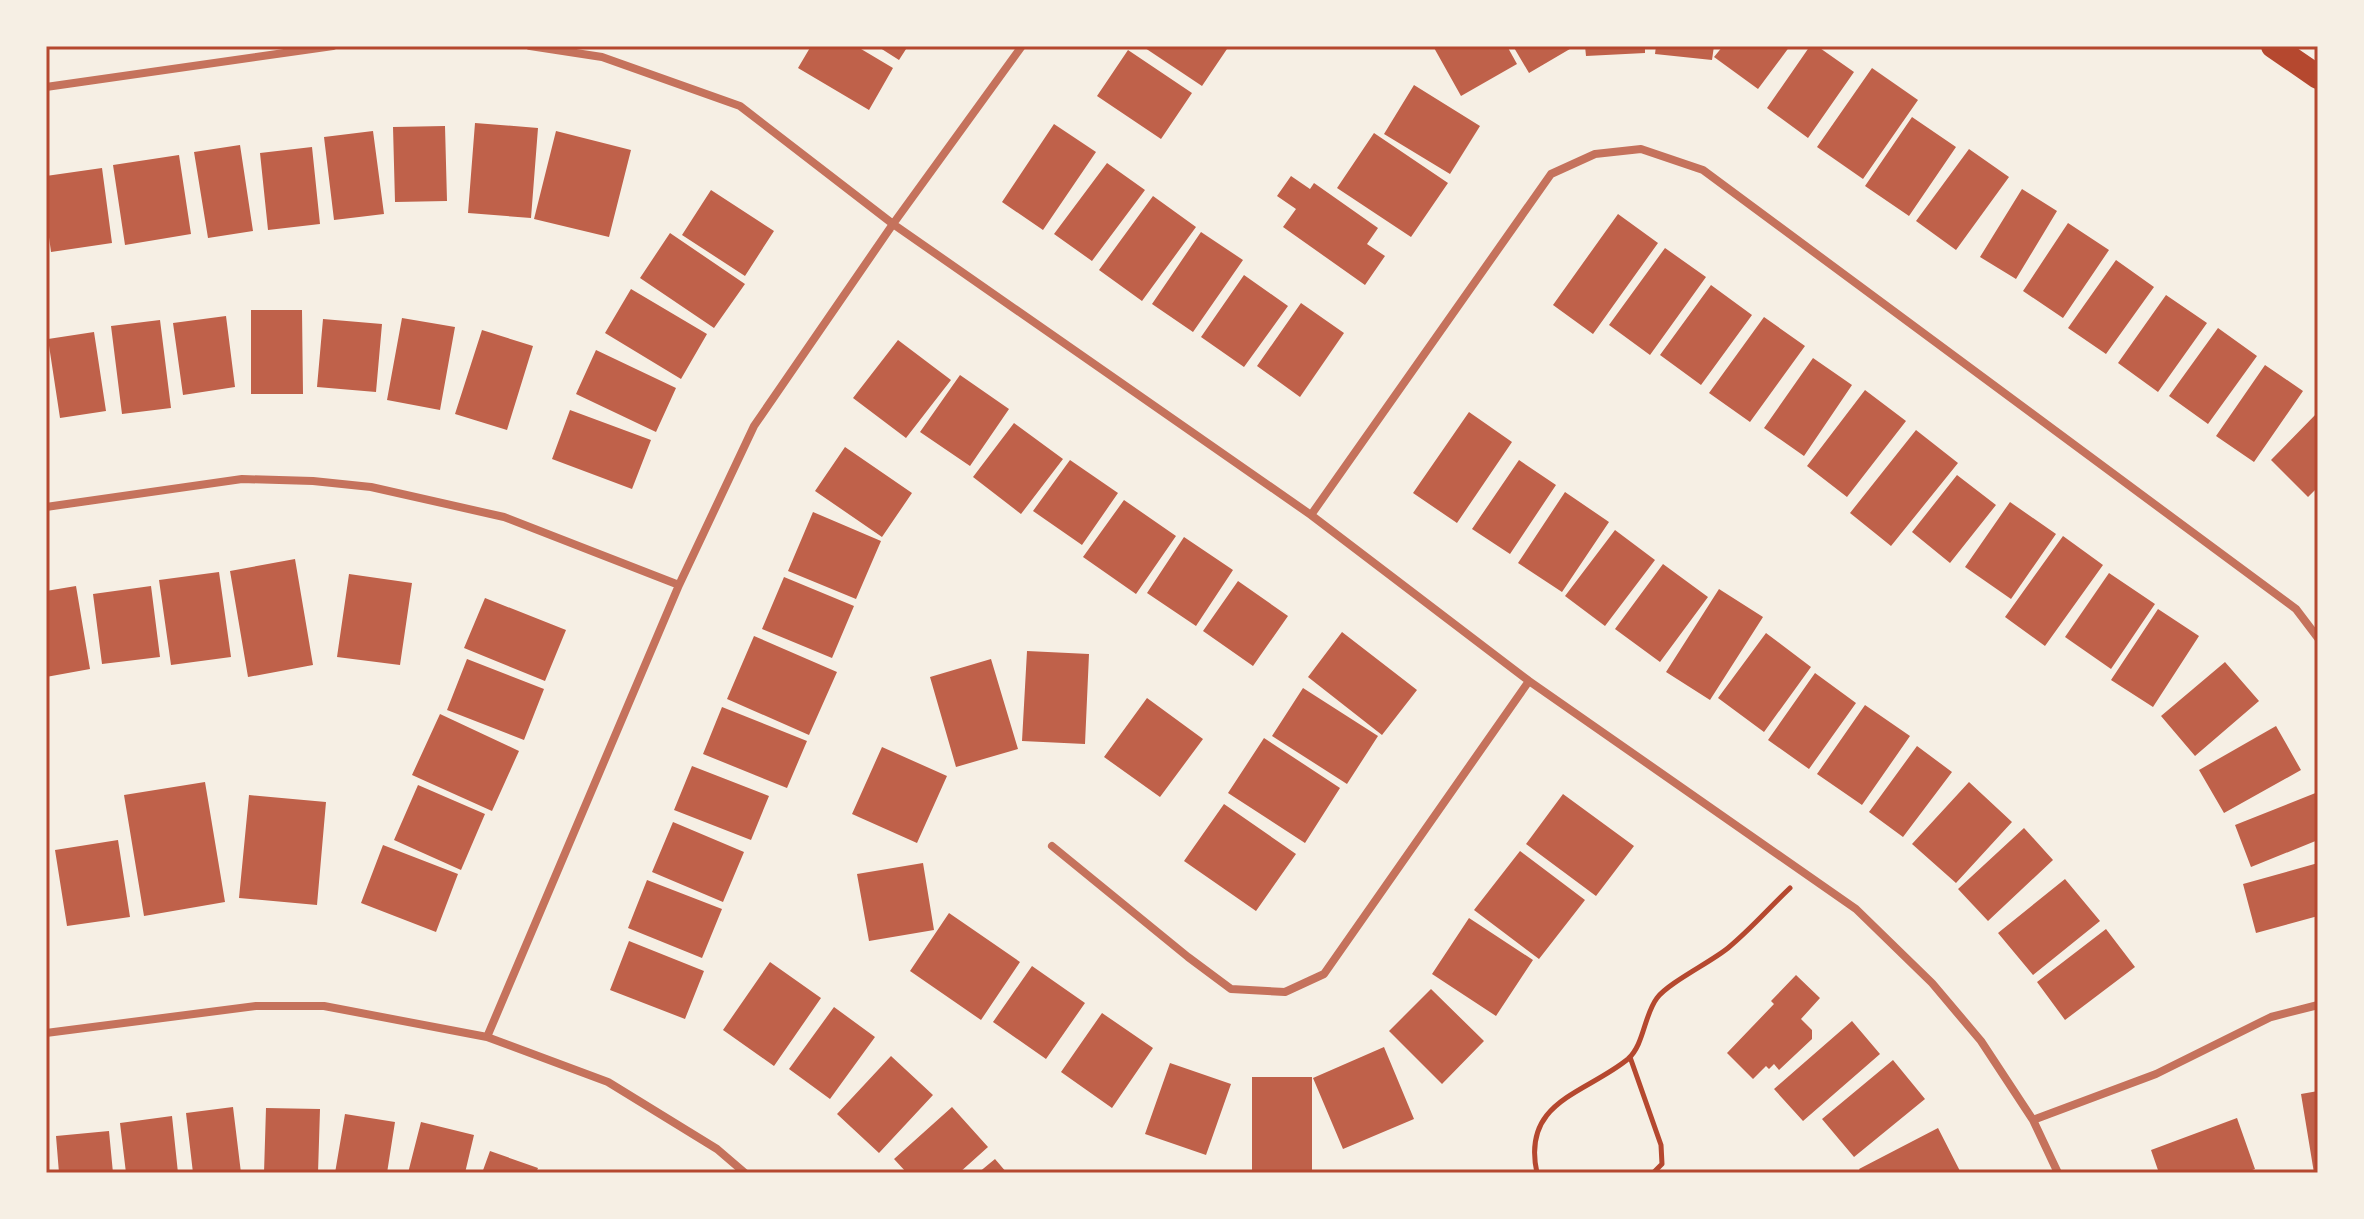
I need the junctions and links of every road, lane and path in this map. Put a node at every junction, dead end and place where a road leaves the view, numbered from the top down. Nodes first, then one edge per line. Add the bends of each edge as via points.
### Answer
1 (333, 46) edge
2 (530, 46) edge
3 (1022, 46) edge
4 (2273, 46) edge
5 (2318, 77) edge
6 (46, 87) edge
7 (893, 224) junction
8 (46, 507) edge
9 (1311, 515) junction
10 (679, 585) junction
11 (2318, 638) edge
12 (1529, 681) junction
13 (1052, 846) dead end
14 (1805, 873) junction
15 (2318, 1005) edge
16 (46, 1033) edge
17 (487, 1037) junction
18 (1630, 1057) junction
19 (2033, 1120) junction
20 (745, 1173) edge
21 (1537, 1173) edge
22 (1653, 1173) edge
23 (2058, 1173) edge

1 - 6 street
2 - 7 street via 602,57 740,106
3 - 7 street
4 - 5 highway
7 - 9 street
7 - 10 street via 754,426
8 - 10 street via 242,479 371,487 504,517
9 - 11 street via 1551,174 1595,154 1641,149 1703,170 2296,609
9 - 12 street
10 - 17 street
12 - 13 street via 1324,974 1285,992 1231,989
12 - 14 street
14 - 18 path via 1728,948 1657,997
14 - 19 street via 1856,909 1932,983 1981,1041
15 - 19 street via 2271,1017 2156,1074
16 - 17 street via 256,1006 324,1006
17 - 20 street via 608,1082 717,1149
18 - 21 path via 1549,1110 1538,1129
18 - 22 path via 1661,1145 1662,1164
19 - 23 street

